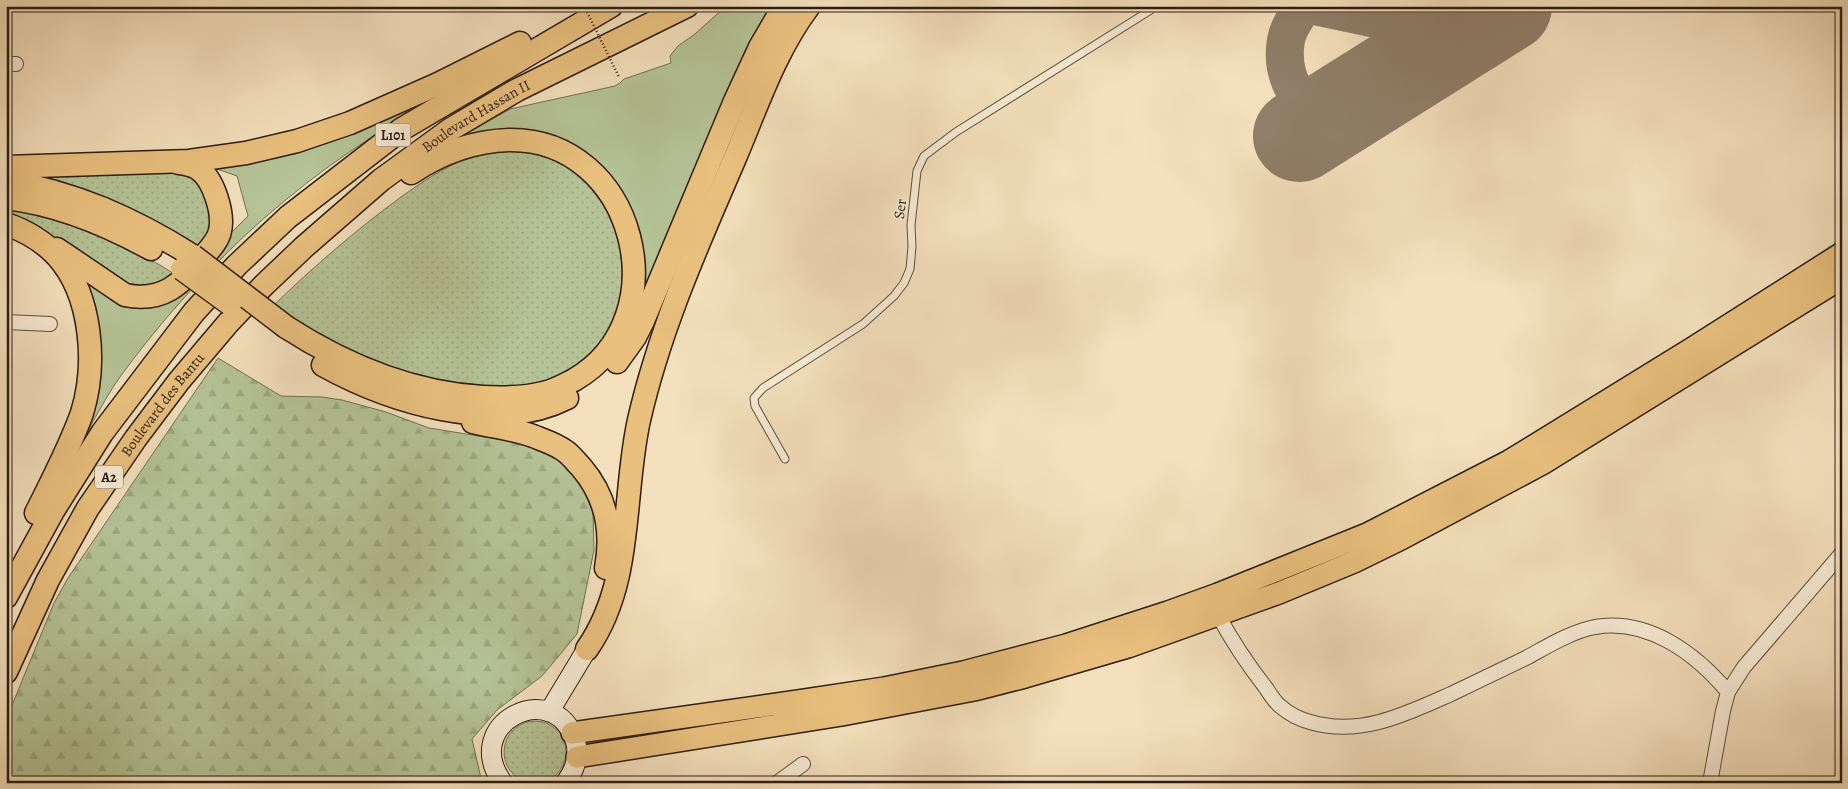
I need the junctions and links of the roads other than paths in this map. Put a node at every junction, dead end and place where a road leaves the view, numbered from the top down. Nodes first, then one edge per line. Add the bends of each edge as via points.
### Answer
1 (611, 6) edge
2 (687, 6) edge
3 (784, 6) edge
4 (810, 6) edge
5 (1156, 6) edge
6 (588, 11) edge
7 (168, 162) junction
8 (6, 167) edge
9 (6, 181) edge
10 (6, 198) edge
11 (6, 224) edge
12 (38, 239) junction
13 (313, 239) junction
14 (1842, 253) edge
15 (187, 263) junction
16 (1842, 278) edge
17 (218, 284) joint
18 (246, 304) joint
19 (6, 322) edge
20 (50, 324) dead end
21 (282, 332) junction
22 (432, 407) junction
23 (785, 459) dead end
24 (1842, 553) edge
25 (6, 570) edge
26 (6, 597) edge
27 (1218, 615) junction
28 (587, 649) junction
29 (6, 672) edge
30 (1728, 692) junction
31 (549, 712) junction
32 (572, 733) junction
33 (577, 757) junction
34 (803, 764) dead end
35 (504, 783) edge
36 (565, 783) edge
37 (776, 783) edge
38 (1710, 783) edge

1 - 6 highway, Boulevard Hassan II / L101
2 - 13 highway, Boulevard Hassan II via 517,90 451,129 381,180
3 - 22 highway via 760,47 735,101 644,321 616,363 584,390 537,410 472,414
4 - 28 highway via 798,21 772,70 661,339 639,420 627,526 616,581 599,632
5 - 23 lane, Ser via 956,132 924,156 917,171 910,269 904,283 863,324 763,388 754,398 755,406
6 - 7 highway via 456,76 330,131 246,153
6 - 17 highway, Boulevard Hassan II / L101 via 402,129 288,217
7 - 8 highway
7 - 12 highway via 197,168 207,177 215,194 220,226 214,244 174,288 152,296 125,295
9 - 15 highway via 63,193 99,206 138,224
10 - 15 highway via 53,208 105,226
11 - 12 highway
12 - 25 highway via 58,258 82,300 89,333 89,376 76,428
13 - 18 highway, Boulevard Hassan II
13 - 21 highway via 341,226 412,172 443,155 493,140 529,141 575,158 609,191 628,232 634,285 623,325 602,358 564,386 516,397 472,397 414,386 380,375
14 - 32 main road via 1509,461 1367,534 1218,594 1066,645 963,672 822,698
15 - 21 highway, bridge
16 - 27 main road via 1558,455 1496,490 1354,562
17 - 26 highway, Boulevard des Bantu / A2 via 102,433 53,511
18 - 29 highway, Boulevard des Bantu / A2 via 158,408 88,508 48,580
19 - 20 street
21 - 22 highway via 304,355 351,380
22 - 28 highway via 472,422 546,441 565,451 596,487 604,505 609,540 603,583 594,609
24 - 30 street via 1744,667
27 - 30 street via 1230,638 1280,706 1304,720 1336,728 1367,725 1397,717 1572,634 1596,627 1636,629 1672,642 1706,668
27 - 33 main road via 1128,647 956,693 842,715
28 - 31 main road
30 - 38 street
31 - 32 main road
31 - 35 main road via 536,709 511,716 494,736 492,762
32 - 33 main road
33 - 36 main road via 574,770
34 - 37 street

